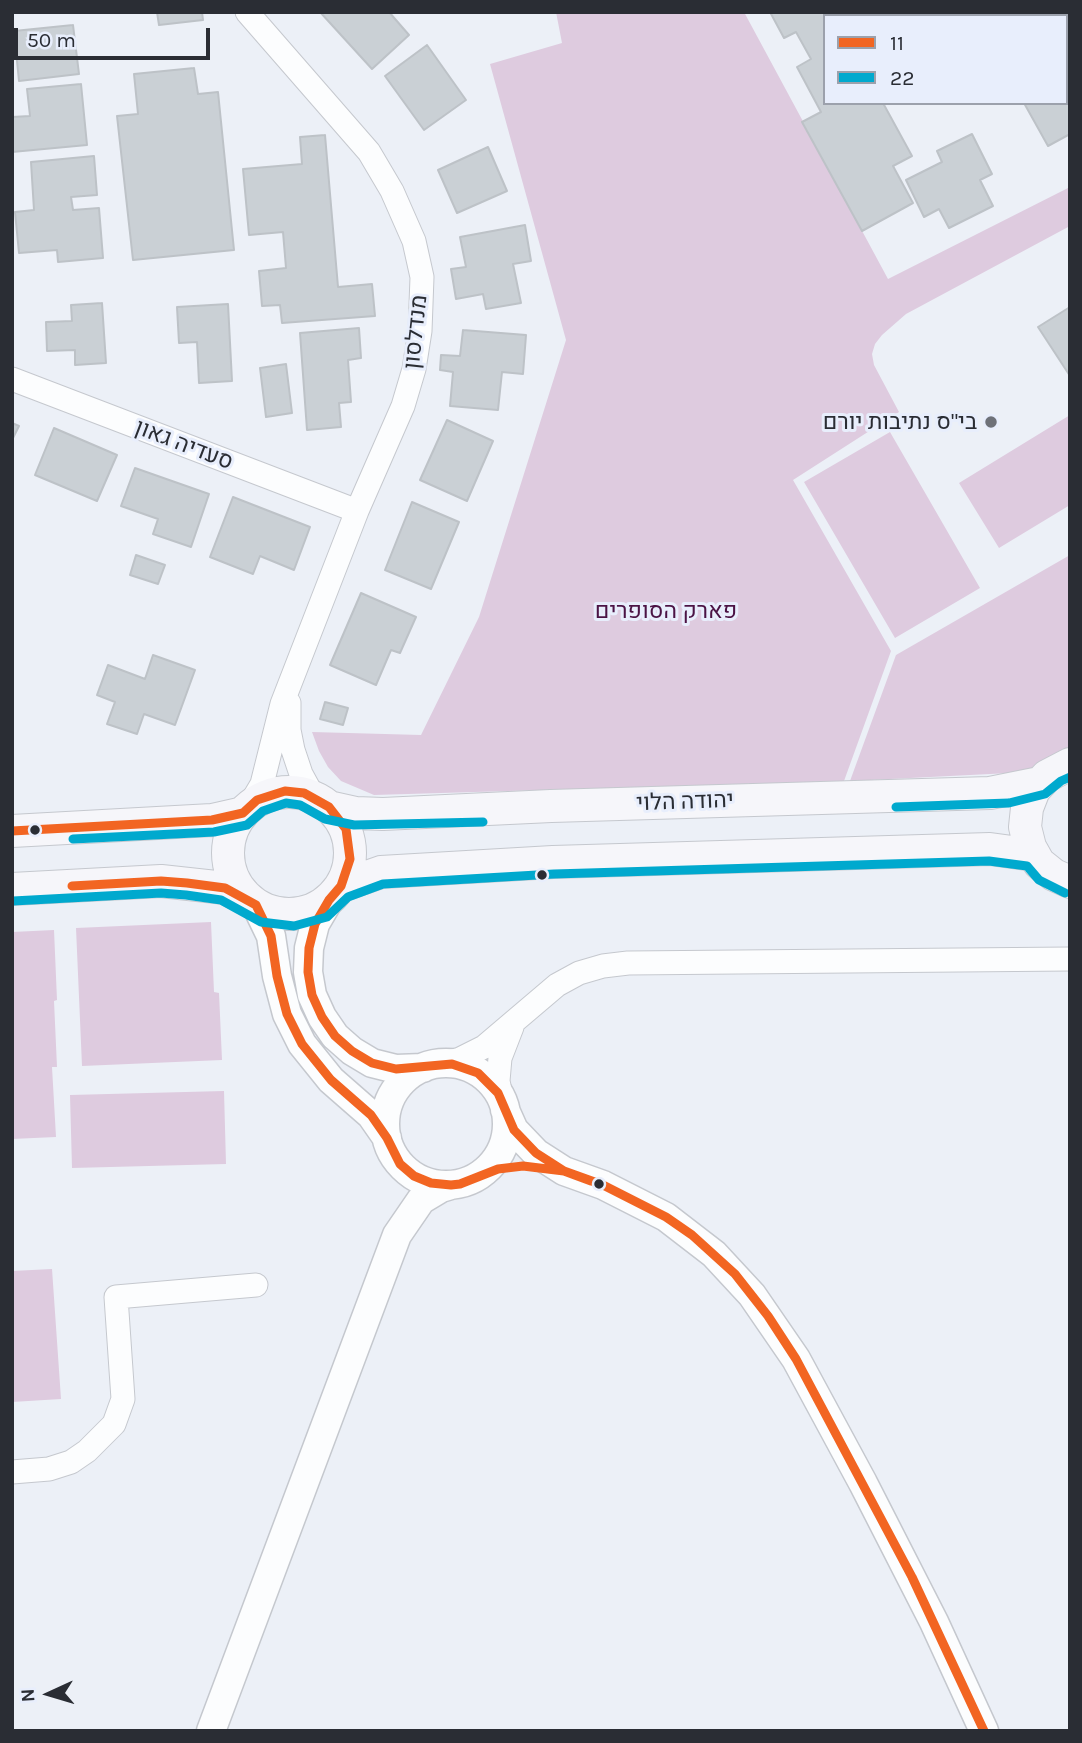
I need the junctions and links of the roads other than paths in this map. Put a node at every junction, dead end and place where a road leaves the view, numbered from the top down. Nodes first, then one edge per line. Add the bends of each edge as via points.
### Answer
1 (247, 12) edge
2 (12, 379) edge
3 (357, 511) junction
4 (290, 685) junction
5 (1070, 764) edge
6 (1040, 783) junction
7 (321, 801) junction
8 (246, 809) junction
9 (12, 831) edge
10 (1034, 855) junction
11 (1070, 883) edge
12 (12, 889) edge
13 (335, 893) junction
14 (253, 902) junction
15 (1070, 959) edge
16 (516, 1020) junction
17 (433, 1066) junction
18 (504, 1106) junction
19 (391, 1147) junction
20 (564, 1171) junction
21 (478, 1176) junction
22 (451, 1185) junction
23 (397, 1235) junction
24 (256, 1284) dead end
25 (12, 1472) edge
26 (211, 1731) edge
27 (984, 1731) edge

1 - 3 street, מנדלסון via 369,152 414,241 422,277 414,369 403,406
2 - 3 street, סעדיה גאון
3 - 4 street, מנדלסון
4 - 7 street, מנדלסון via 293,750 301,774
4 - 8 street, מנדלסון via 262,784
5 - 6 main road
6 - 7 main road, יהודה הלוי via 990,793 383,814 356,813
6 - 10 main road via 1025,817
7 - 8 main road via 295,791 275,793
7 - 13 main road via 346,829 350,849 349,868
8 - 9 main road via 212,820
8 - 14 main road via 230,837 228,857 232,876
10 - 11 main road via 1046,870
10 - 13 main road via 990,849 553,862 381,872
12 - 14 main road via 161,881 225,888
13 - 14 main road via 312,910 293,914 274,913
13 - 17 street via 316,924 309,948 312,995 322,1017 335,1036 372,1063 396,1069
14 - 19 street via 271,936 277,976 302,1044 331,1080 371,1115
15 - 16 street via 615,964 568,979
16 - 17 street via 484,1047
16 - 18 street via 500,1058 498,1081
17 - 18 street via 461,1065 478,1073 492,1085
17 - 19 street via 407,1078 391,1100 386,1119
18 - 20 street via 524,1142
18 - 21 street via 507,1130 502,1148
19 - 22 street via 414,1176
19 - 23 street via 401,1197
20 - 21 street via 514,1166
20 - 27 street via 666,1217 715,1254 752,1295 796,1359 863,1483
21 - 22 street
22 - 23 street via 421,1200
23 - 26 street
24 - 25 street via 116,1297 123,1399 114,1424 71,1462

